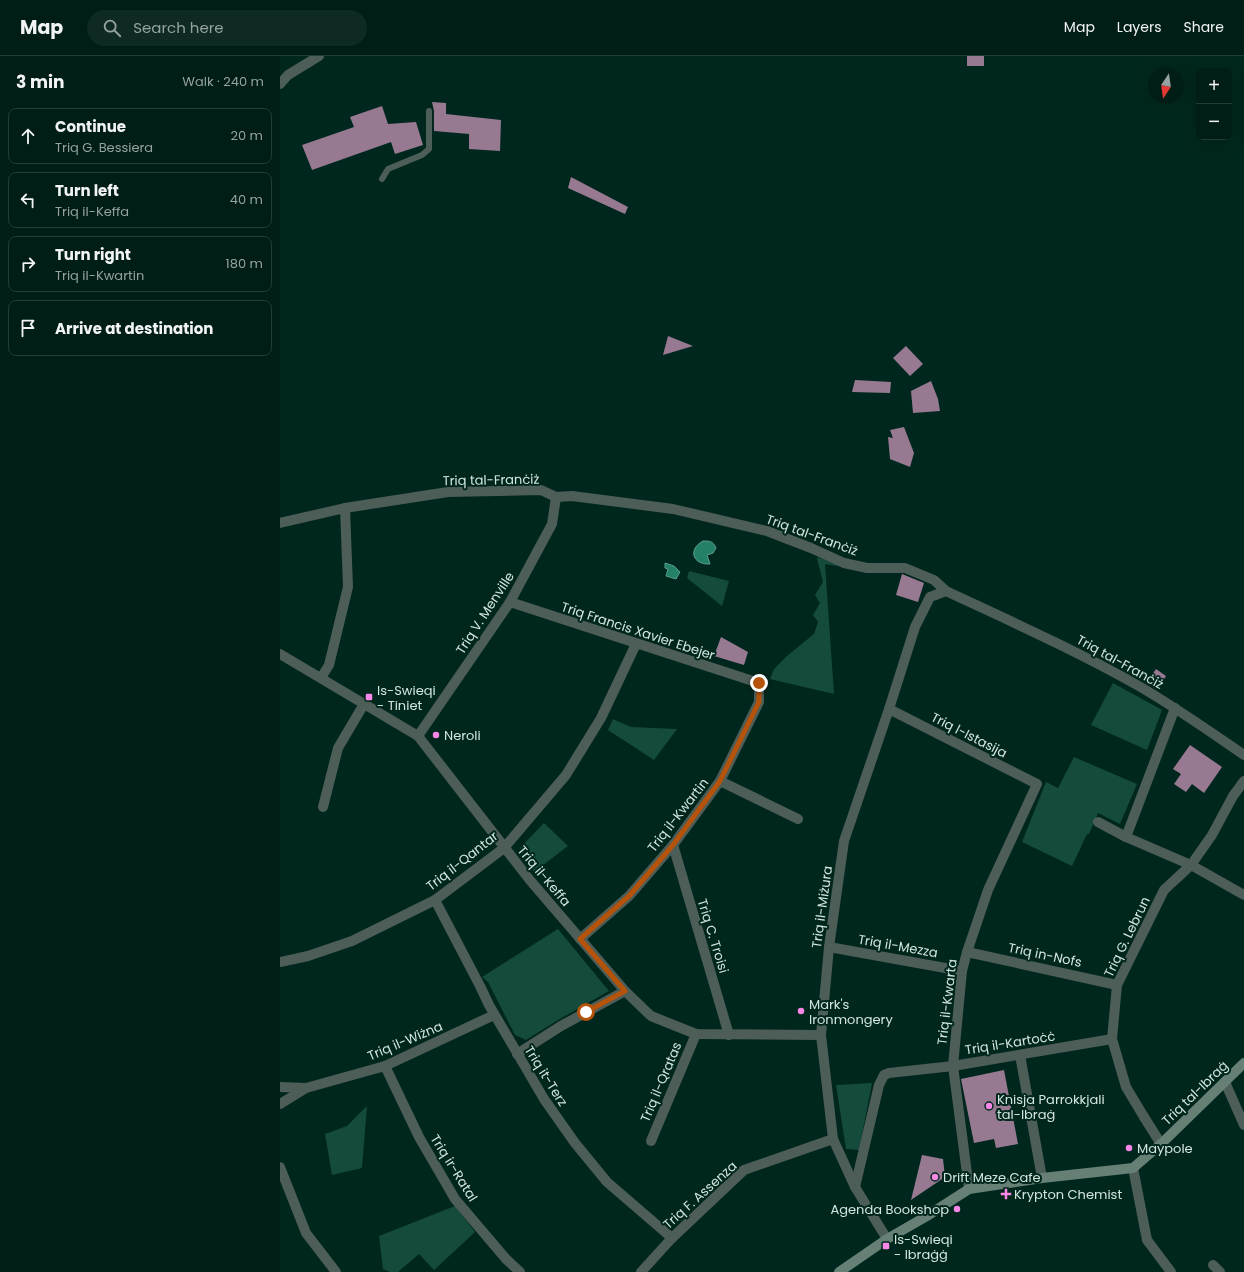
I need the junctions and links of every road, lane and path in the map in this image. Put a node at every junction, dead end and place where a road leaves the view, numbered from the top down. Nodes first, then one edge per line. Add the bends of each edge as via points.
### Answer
1 (319, 56) edge
2 (280, 84) edge
3 (429, 111) dead end
4 (382, 179) dead end
5 (556, 497) junction
6 (345, 508) junction
7 (280, 523) edge
8 (946, 591) junction
9 (510, 602) junction
10 (636, 644) junction
11 (280, 654) edge
12 (321, 678) junction
13 (759, 683) joint
14 (364, 704) junction
15 (1175, 708) junction
16 (889, 709) junction
17 (418, 736) junction
18 (1244, 755) edge
19 (720, 781) junction
20 (1244, 781) edge
21 (1037, 784) joint
22 (323, 807) dead end
23 (798, 819) dead end
24 (1098, 822) dead end
25 (1126, 837) junction
26 (673, 845) junction
27 (504, 848) junction
28 (1191, 865) junction
29 (1244, 895) edge
30 (435, 900) junction
31 (580, 939) junction
32 (829, 947) junction
33 (967, 952) junction
34 (280, 962) edge
35 (962, 971) junction
36 (1117, 984) junction
37 (625, 991) junction
38 (494, 1015) junction
39 (696, 1034) junction
40 (729, 1035) junction
41 (821, 1035) junction
42 (1112, 1039) junction
43 (516, 1054) junction
44 (1020, 1055) junction
45 (1244, 1063) edge
46 (385, 1066) junction
47 (953, 1066) junction
48 (1225, 1082) junction
49 (280, 1088) edge
50 (306, 1088) junction
51 (280, 1104) edge
52 (1244, 1125) edge
53 (833, 1139) junction
54 (651, 1142) dead end
55 (1161, 1144) junction
56 (280, 1167) edge
57 (1133, 1168) junction
58 (1042, 1178) junction
59 (855, 1187) junction
60 (969, 1189) junction
61 (672, 1238) junction
62 (887, 1239) junction
63 (1167, 1270) edge
64 (336, 1272) edge
65 (520, 1272) edge
66 (641, 1272) edge
67 (839, 1272) edge

1 - 2 street via 288,75
3 - 4 lane via 429,149 422,155 388,169
5 - 6 street, Triq tal-Franċiż via 541,490 448,492
5 - 8 street, Triq tal-Franċiż via 572,496 672,509 767,531 844,564 867,568 905,568 934,580
5 - 9 street, Triq V. Menville via 552,524
6 - 7 street, Triq tal-Franċiż
6 - 12 street via 348,587 329,665
8 - 15 street, Triq tal-Franċiż via 1064,646
8 - 16 street, Triq il-Miżura via 930,597 915,627
9 - 10 street, Triq Francis Xavier Ebejer
9 - 17 street, Triq V. Menville
10 - 13 street, Triq Francis Xavier Ebejer
10 - 27 street, Triq il-Qantar via 601,718 566,775
11 - 12 street, Triq il-Keffa
12 - 14 street, Triq il-Keffa
13 - 19 street, Triq il-Kwartin via 759,702
14 - 17 street, Triq il-Keffa
14 - 22 street via 338,748
15 - 18 street, Triq tal-Franċiż
15 - 25 street
16 - 21 street, Triq l-Istasija
16 - 32 street, Triq il-Miżura via 844,841
17 - 27 street, Triq il-Keffa
19 - 23 street
19 - 26 street, Triq il-Kwartin
20 - 28 street, Triq G. Lebrun
21 - 33 street, Triq il-Kwarta via 988,890
24 - 25 street
25 - 28 street
26 - 31 street, Triq il-Kwartin via 629,896
26 - 40 street, Triq C. Troisi
27 - 30 street, Triq il-Qantar
27 - 31 street, Triq il-Keffa
28 - 29 street
28 - 36 street, Triq G. Lebrun via 1164,890
30 - 34 street, Triq il-Qantar via 352,941 308,956
30 - 38 street, Triq it-Terz
31 - 37 street, Triq il-Keffa
32 - 35 street, Triq il-Mezza
32 - 41 street, Triq il-Miżura
33 - 35 street, Triq il-Kwarta
33 - 36 street, Triq in-Nofs
35 - 47 street, Triq il-Kwarta
36 - 42 street, Triq G. Lebrun
37 - 39 street, Triq il-Keffa via 651,1016
37 - 43 street
38 - 43 street, Triq it-Terz
38 - 46 street, Triq il-Wiżna
39 - 40 street, Triq il-Keffa
39 - 54 street, Triq il-Qratas
40 - 41 street, Triq il-Keffa
41 - 53 street, Triq il-Miżura
42 - 44 street, Triq il-Kartoċċ
42 - 55 street, Triq G. Lebrun via 1126,1087
43 - 61 street, Triq it-Terz via 548,1106 607,1182
44 - 47 street, Triq il-Kartoċċ
44 - 58 street
45 - 48 main road, Triq tal-Ibraġ
46 - 50 street, Triq il-Wiżna
46 - 65 street, Triq ir-Ratal via 419,1137 455,1199
47 - 59 street, Triq il-Kartoċċ via 884,1075 879,1085
47 - 60 street, Triq il-Kwarta
48 - 52 street
48 - 55 main road, Triq tal-Ibraġ
49 - 50 street
50 - 51 street, Triq il-Wiżna
53 - 59 street, Triq il-Miżura
53 - 61 street, Triq F. Assenza via 744,1170
55 - 57 main road, Triq tal-Ibraġ
56 - 64 street via 306,1233
57 - 58 main road
57 - 63 street via 1147,1240
58 - 60 main road
59 - 62 street, Triq il-Miżura
60 - 62 main road
61 - 66 street, Triq F. Assenza
62 - 67 main road

